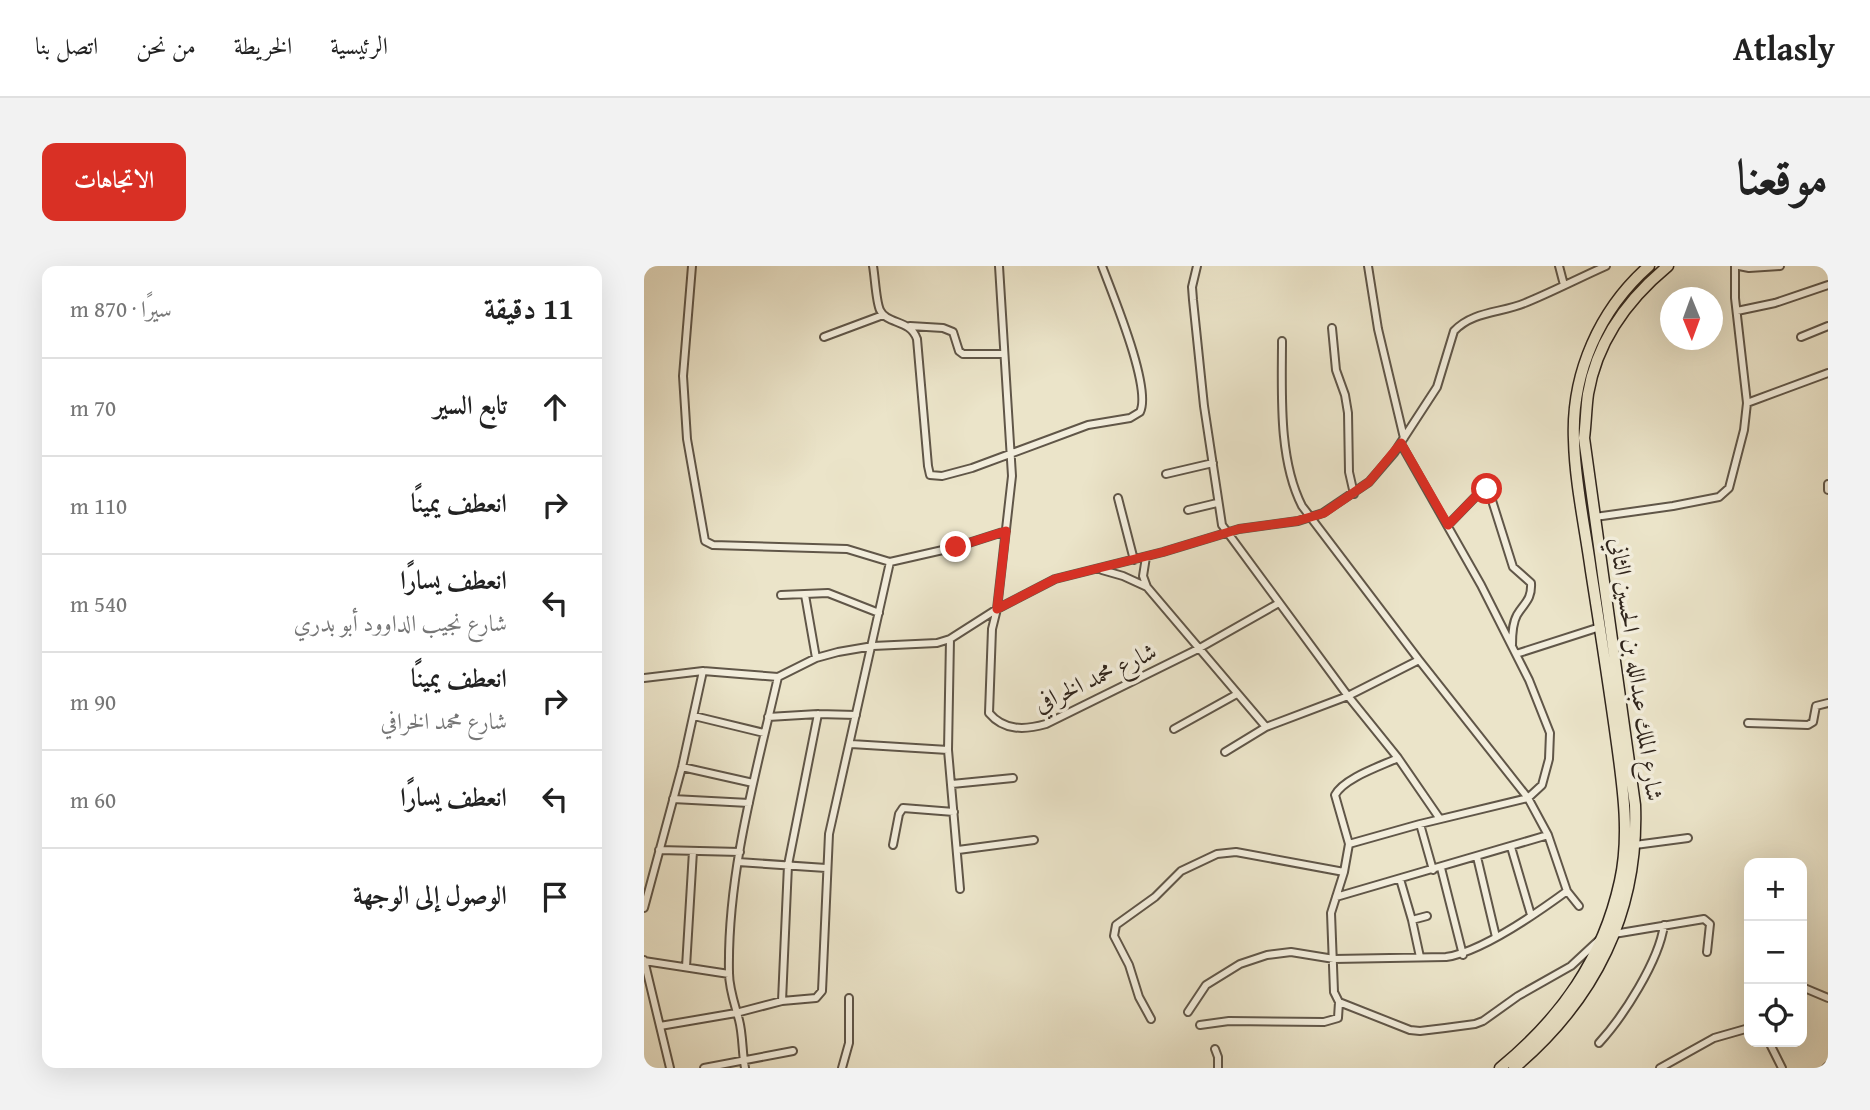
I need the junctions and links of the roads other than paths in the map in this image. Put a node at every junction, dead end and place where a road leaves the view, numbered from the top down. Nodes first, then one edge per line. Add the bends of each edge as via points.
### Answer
1 (692, 266) edge
2 (873, 266) edge
3 (999, 266) edge
4 (1102, 266) edge
5 (1197, 266) edge
6 (1368, 266) edge
7 (1559, 266) edge
8 (1606, 266) edge
9 (1649, 266) edge
10 (1668, 266) edge
11 (1737, 266) edge
12 (1780, 266) edge
13 (1564, 285) junction
14 (1828, 285) edge
15 (1737, 311) junction
16 (883, 315) junction
17 (908, 326) junction
18 (1828, 326) edge
19 (1332, 328) dead end
20 (824, 337) dead end
21 (1801, 337) dead end
22 (1282, 341) dead end
23 (1003, 354) junction
24 (1828, 373) edge
25 (1747, 403) junction
26 (1402, 441) junction
27 (1011, 454) junction
28 (1213, 463) junction
29 (1166, 474) dead end
30 (1828, 484) edge
31 (1828, 490) edge
32 (1353, 494) junction
33 (1118, 498) dead end
34 (1217, 503) junction
35 (1188, 510) dead end
36 (1595, 517) junction
37 (1311, 518) junction
38 (1448, 525) junction
39 (1006, 531) junction
40 (1226, 533) junction
41 (1146, 557) junction
42 (1135, 559) junction
43 (890, 562) junction
44 (1097, 569) junction
45 (1147, 587) junction
46 (781, 594) dead end
47 (805, 595) junction
48 (1279, 603) junction
49 (997, 609) junction
50 (879, 613) junction
51 (1600, 627) junction
52 (950, 639) junction
53 (873, 646) junction
54 (1512, 647) junction
55 (1198, 649) junction
56 (1516, 654) junction
57 (1610, 658) junction
58 (816, 659) junction
59 (1419, 660) junction
60 (703, 671) junction
61 (778, 677) junction
62 (644, 678) edge
63 (1613, 681) junction
64 (1237, 694) junction
65 (1348, 696) junction
66 (1828, 703) edge
67 (818, 714) junction
68 (856, 715) junction
69 (694, 716) junction
70 (768, 717) junction
71 (1748, 723) dead end
72 (1266, 727) junction
73 (1174, 729) dead end
74 (764, 733) junction
75 (851, 744) junction
76 (948, 750) junction
77 (1225, 752) dead end
78 (1398, 758) junction
79 (682, 767) junction
80 (1013, 778) dead end
81 (753, 783) junction
82 (952, 784) junction
83 (673, 799) junction
84 (1528, 799) junction
85 (749, 803) junction
86 (954, 812) junction
87 (1440, 819) junction
88 (1420, 824) junction
89 (1548, 835) junction
90 (1688, 838) dead end
91 (1034, 840) dead end
92 (1349, 844) junction
93 (893, 845) dead end
94 (1635, 845) junction
95 (1511, 846) junction
96 (659, 850) junction
97 (958, 850) junction
98 (693, 851) junction
99 (740, 852) junction
100 (1477, 857) junction
101 (738, 862) junction
102 (788, 866) junction
103 (826, 868) junction
104 (1437, 869) junction
105 (1344, 872) junction
106 (1399, 880) junction
107 (960, 889) dead end
108 (1567, 891) junction
109 (1336, 897) junction
110 (1579, 906) dead end
111 (644, 908) edge
112 (1531, 915) junction
113 (1427, 916) dead end
114 (1412, 920) junction
115 (1664, 926) junction
116 (1608, 935) junction
117 (1496, 937) junction
118 (1707, 952) dead end
119 (1463, 955) junction
120 (1420, 957) junction
121 (1334, 959) junction
122 (644, 961) edge
123 (687, 967) junction
124 (729, 974) junction
125 (1807, 989) edge
126 (849, 998) dead end
127 (1828, 998) edge
128 (782, 1001) junction
129 (1339, 1002) junction
130 (1188, 1012) dead end
131 (736, 1013) junction
132 (1151, 1019) dead end
133 (660, 1026) junction
134 (1200, 1026) dead end
135 (1744, 1029) edge
136 (1599, 1043) dead end
137 (1772, 1047) edge
138 (1215, 1049) dead end
139 (793, 1051) dead end
140 (744, 1065) edge
141 (670, 1068) edge
142 (704, 1068) edge
143 (842, 1068) edge
144 (1218, 1068) edge
145 (1500, 1068) edge
146 (1514, 1068) edge
147 (1660, 1068) edge
148 (1782, 1068) edge

1 - 43 street via 683,376 687,439 705,541 713,545 847,549
2 - 16 street
3 - 23 street, شارع محمد الخرافي
4 - 27 street via 1129,338 1142,408 1136,416 1088,425
5 - 28 street via 1193,300
6 - 26 street
7 - 13 street
8 - 13 street
9 - 51 highway, شارع الملك عبدالله بن الحسين الثاني via 1606,316 1577,395 1574,451
10 - 36 highway, شارع الملك عبدالله بن الحسين الثاني via 1624,310 1594,372 1584,438
11 - 12 street
11 - 15 street
13 - 26 street via 1460,325 1454,331 1437,387
14 - 15 street
15 - 25 street
16 - 17 street
16 - 20 street
17 - 23 street via 953,332 963,354
17 - 27 street via 917,340 930,475 942,476
18 - 21 street
19 - 32 street via 1336,370 1347,403
22 - 37 street via 1282,412 1288,460 1299,500
23 - 27 street, شارع محمد الخرافي
24 - 25 street
25 - 36 street via 1726,493
26 - 32 street via 1374,478
26 - 38 street
27 - 39 street, شارع محمد الخرافي
28 - 29 street
28 - 34 street
30 - 31 street
32 - 37 street
33 - 42 street
34 - 35 street
34 - 40 street
36 - 57 highway, شارع الملك عبدالله بن الحسين الثاني
37 - 40 street
37 - 59 street
38 - 54 street
38 - 54 street via 1482,490 1489,491 1513,567 1532,588 1527,605 1515,619
39 - 43 street
39 - 49 street, شارع محمد الخرافي
40 - 41 street
40 - 48 street
41 - 42 street
41 - 45 street via 1143,576
42 - 44 street
43 - 50 street
44 - 45 street
44 - 49 street via 1055,579
45 - 55 street
46 - 47 street
47 - 50 street via 837,596
47 - 58 street
48 - 55 street, شارع محمد الخرافي
48 - 65 street
49 - 52 street
49 - 55 street, شارع محمد الخرافي via 988,705 989,713 1005,726 1046,724
50 - 53 street
51 - 56 street
51 - 57 highway, شارع الملك عبدالله بن الحسين الثاني
52 - 53 street via 926,645
52 - 76 street
53 - 58 street
53 - 68 street
54 - 56 street
55 - 64 street
56 - 84 street via 1550,733 1544,779
57 - 63 highway, شارع الملك عبدالله بن الحسين الثاني
58 - 61 street
59 - 65 street
59 - 84 street
60 - 61 street
60 - 62 street
60 - 69 street
61 - 70 street
63 - 94 highway, شارع الملك عبدالله بن الحسين الثاني via 1635,805
63 - 116 highway, شارع الملك عبدالله بن الحسين الثاني via 1624,849
64 - 72 street
64 - 73 street
65 - 72 street
65 - 78 street
66 - 71 street via 1816,706 1811,724
67 - 68 street
67 - 70 street
67 - 102 street
68 - 75 street
69 - 74 street
69 - 79 street
70 - 74 street
72 - 77 street
74 - 81 street
75 - 76 street
75 - 103 street via 833,811
76 - 82 street
78 - 87 street
78 - 92 street via 1336,791
79 - 81 street
79 - 83 street
80 - 82 street
81 - 85 street
82 - 86 street
83 - 85 street
83 - 96 street
84 - 87 street
84 - 89 street
85 - 99 street
86 - 93 street via 903,808
86 - 97 street
87 - 88 street
88 - 92 street
88 - 104 street
89 - 95 street
89 - 108 street
90 - 94 street
91 - 97 street
92 - 105 street
94 - 116 highway, شارع الملك عبدالله بن الحسين الثاني via 1629,887
95 - 100 street
95 - 112 street
96 - 98 street
96 - 111 street
97 - 107 street
98 - 99 street
98 - 123 street
99 - 101 street
100 - 104 street
100 - 117 street
101 - 102 street
101 - 124 street
102 - 103 street
102 - 128 street
103 - 128 street via 822,991 816,998
104 - 106 street
104 - 119 street
105 - 109 street
105 - 132 street via 1236,852 1217,854 1181,871 1114,930
106 - 109 street
106 - 114 street
108 - 110 street
108 - 112 street
109 - 121 street via 1330,919
112 - 117 street
113 - 114 street
114 - 120 street
115 - 116 street
115 - 118 street via 1708,920
115 - 136 street via 1630,1003
116 - 129 street via 1571,966 1475,1024 1410,1030
116 - 145 highway, شارع الملك عبدالله بن الحسين الثاني via 1555,1016
116 - 146 highway, شارع الملك عبدالله بن الحسين الثاني via 1604,957 1566,1018
117 - 119 street
119 - 120 street
120 - 121 street
121 - 129 street via 1334,992
121 - 130 street via 1291,952 1248,960 1206,985
122 - 123 street
122 - 133 street
123 - 124 street
124 - 131 street
125 - 127 street
126 - 143 street via 849,1043
128 - 131 street
129 - 134 street via 1338,1018 1332,1021 1229,1021
131 - 133 street
131 - 140 street
133 - 141 street
135 - 147 street via 1714,1038
137 - 148 street
138 - 144 street
139 - 140 street
140 - 142 street

